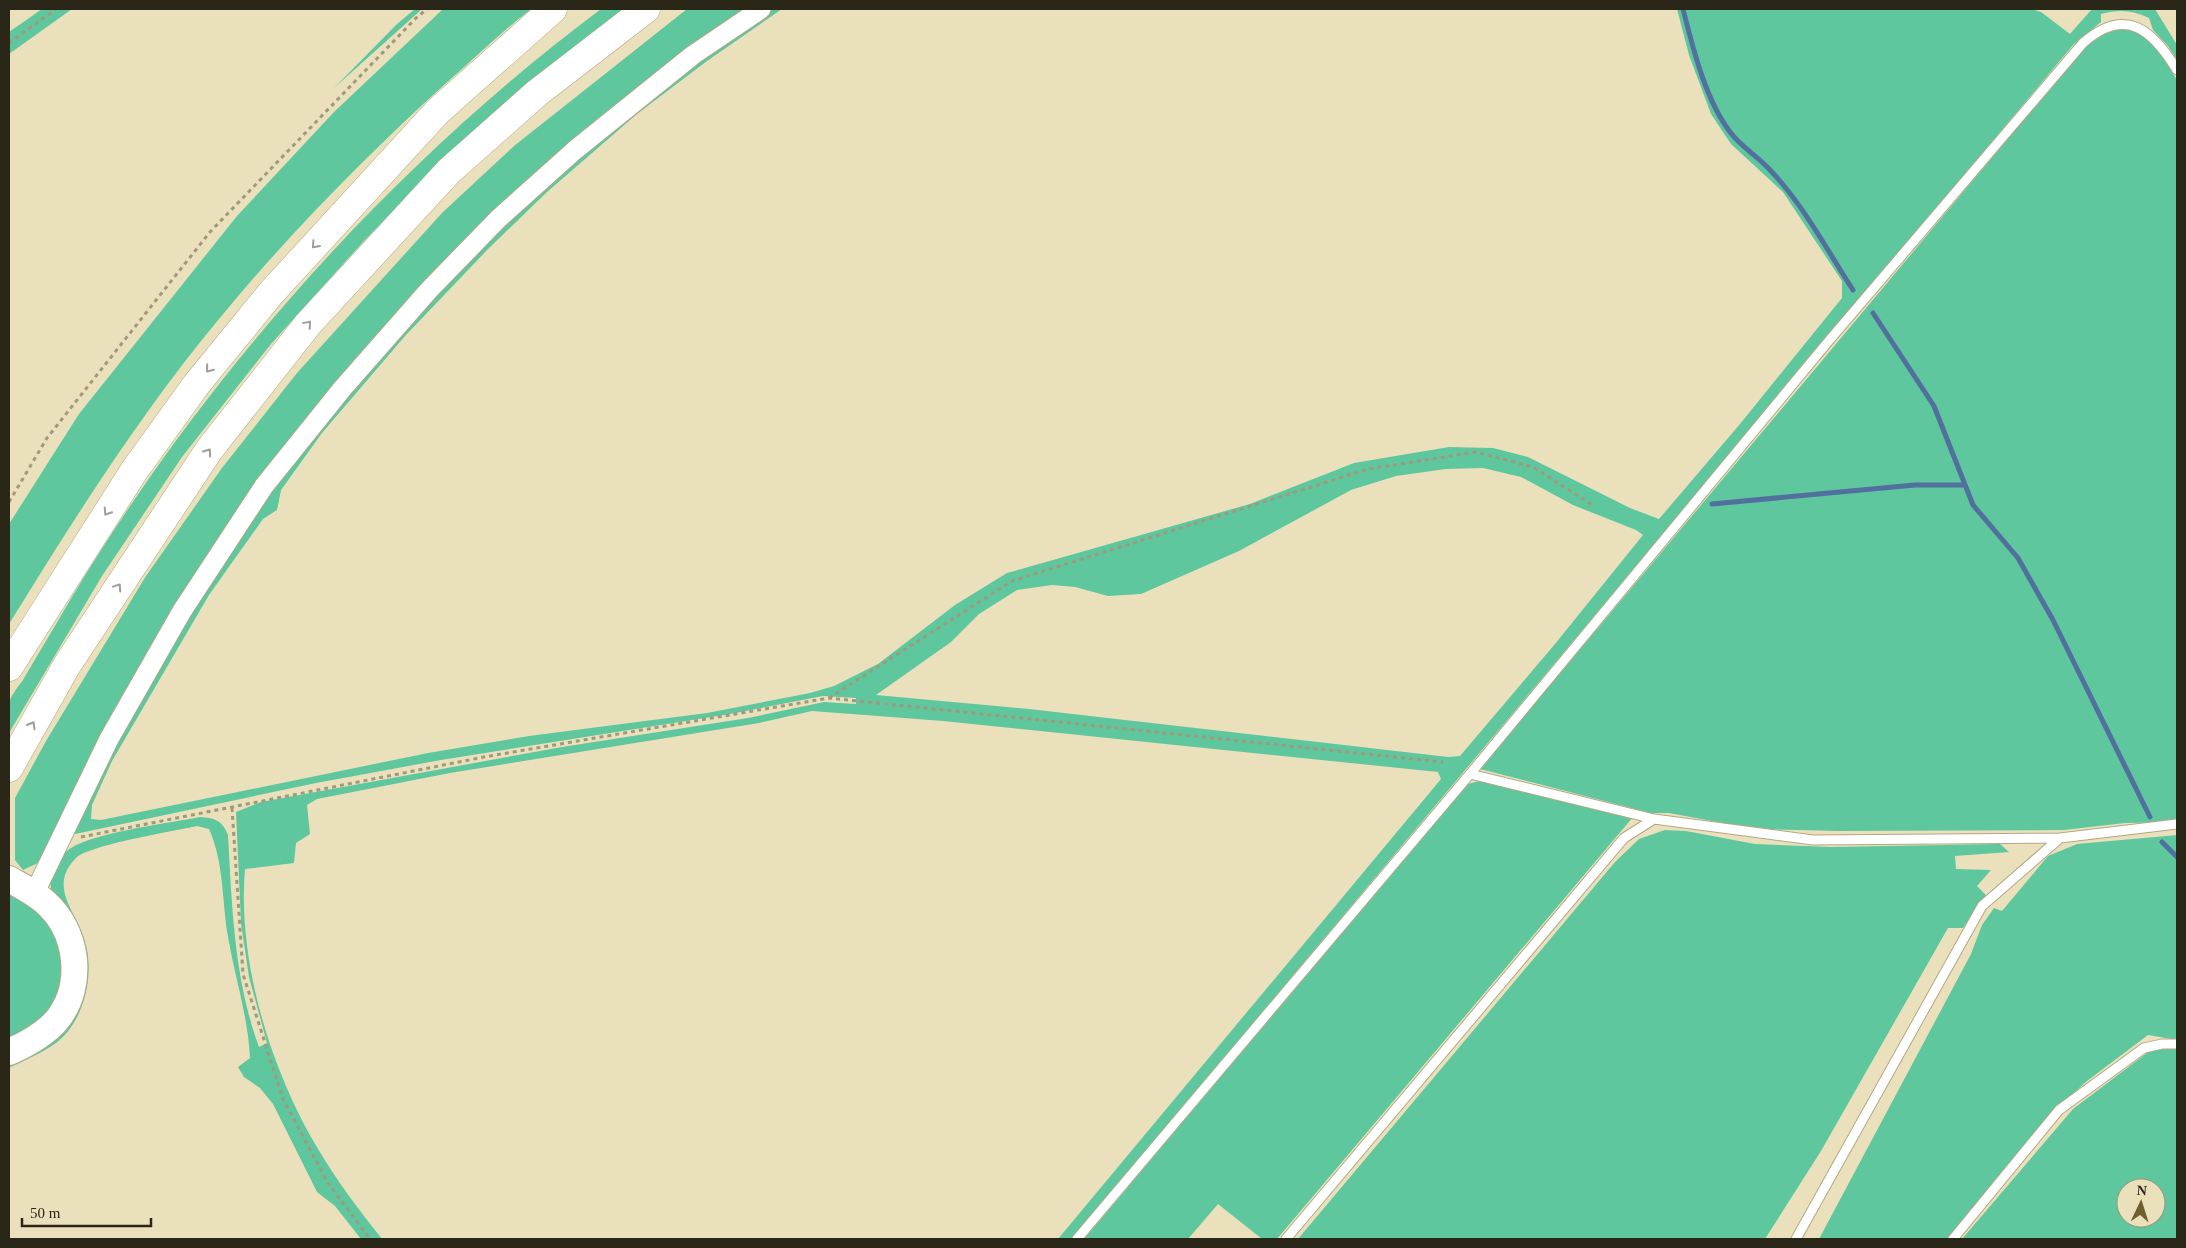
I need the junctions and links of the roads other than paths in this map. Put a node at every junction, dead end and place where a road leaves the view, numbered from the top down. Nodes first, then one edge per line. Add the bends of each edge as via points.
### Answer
1 (553, 9) edge
2 (572, 9) edge
3 (646, 9) edge
4 (761, 9) edge
5 (2177, 70) edge
6 (348, 209) junction
7 (9, 667) edge
8 (9, 768) edge
9 (1470, 774) junction
10 (1654, 820) junction
11 (2177, 824) edge
12 (2060, 838) junction
13 (9, 879) edge
14 (34, 894) junction
15 (2177, 1044) edge
16 (9, 1052) edge
17 (1078, 1239) edge
18 (1286, 1239) edge
19 (1796, 1239) edge
20 (1953, 1239) edge

1 - 6 highway via 438,111
2 - 6 highway
8 -> 3 highway via 67,665 209,450 308,324 449,171 537,93
4 - 14 street via 693,55 575,150 505,213 429,290 342,389 264,486 182,611 109,739
5 - 9 lane via 2159,43 2136,27 2108,25 2082,43 1827,343
6 -> 7 highway via 271,293 196,385 134,472
9 - 10 lane
9 - 17 lane
10 - 12 lane via 1812,840
10 - 18 lane via 1624,838
11 - 12 lane
12 - 19 lane via 1982,906
13 - 14 street
14 - 16 street via 50,907 64,926 75,973 66,1006 56,1021
15 - 20 lane via 2144,1048 2059,1110

